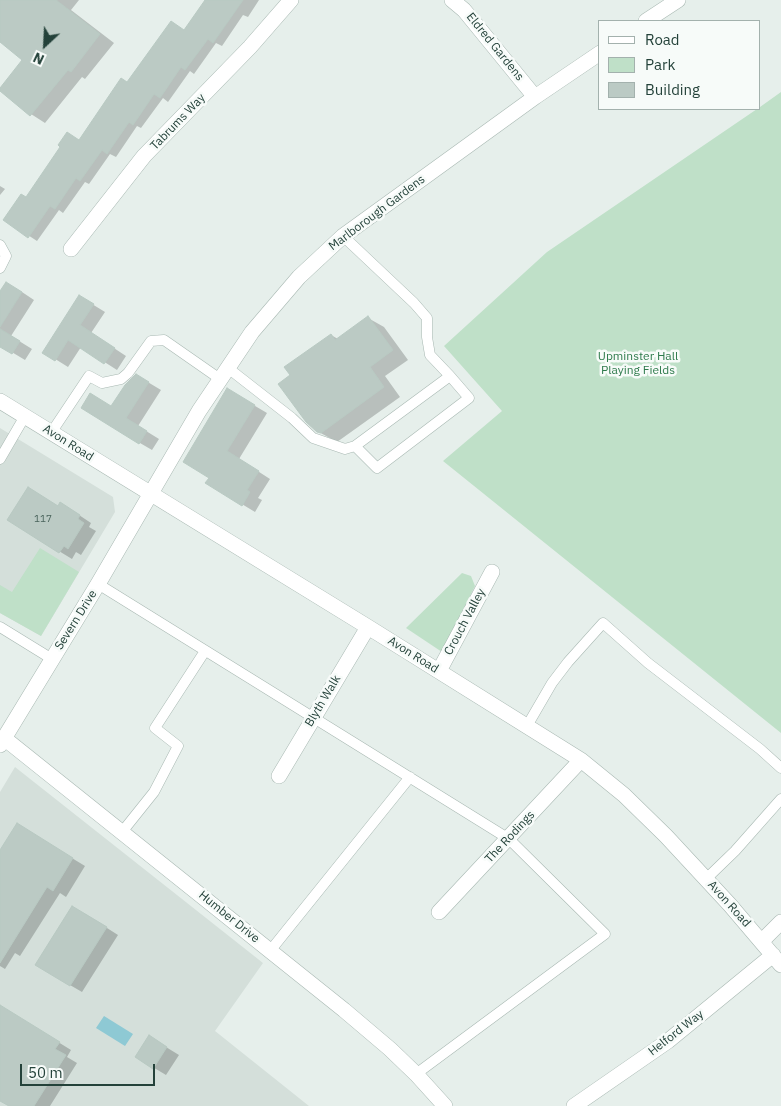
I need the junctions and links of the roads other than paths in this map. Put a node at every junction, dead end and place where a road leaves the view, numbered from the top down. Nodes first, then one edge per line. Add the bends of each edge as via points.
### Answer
1 (291, 0) edge
2 (452, 0) edge
3 (678, 0) edge
4 (648, 20) edge
5 (598, 54) edge
6 (535, 96) junction
7 (343, 236) junction
8 (0, 245) edge
9 (71, 248) dead end
10 (0, 268) edge
11 (224, 374) junction
12 (450, 376) junction
13 (0, 401) edge
14 (25, 416) junction
15 (51, 432) junction
16 (355, 446) junction
17 (0, 458) edge
18 (151, 494) junction
19 (492, 572) dead end
20 (98, 584) junction
21 (0, 627) edge
22 (368, 627) junction
23 (205, 651) junction
24 (52, 659) junction
25 (439, 671) junction
26 (314, 718) junction
27 (527, 726) junction
28 (2, 742) edge
29 (581, 760) junction
30 (781, 768) edge
31 (279, 776) dead end
32 (410, 777) junction
33 (781, 799) edge
34 (122, 832) junction
35 (509, 839) junction
36 (706, 879) junction
37 (439, 912) dead end
38 (781, 922) edge
39 (762, 941) junction
40 (270, 951) junction
41 (777, 960) edge
42 (416, 1074) junction
43 (444, 1106) edge
44 (574, 1106) edge

1 - 9 street, Tabrums Way via 250,48 144,156
2 - 6 street, Eldred Gardens via 464,10
3 - 4 street
5 - 6 street, Marlborough Gardens
6 - 7 street, Marlborough Gardens
7 - 11 street, Marlborough Gardens via 299,277 252,332
7 - 12 lane via 427,318 430,355
8 - 10 lane via 6,256
11 - 15 lane via 164,340 151,341 120,379 102,383 89,376
11 - 16 lane via 292,418 314,438 344,449
11 - 18 street, Marlborough Gardens via 199,410
12 - 16 lane
12 - 16 lane via 469,398 377,468
13 - 14 street, Avon Road
14 - 15 street, Avon Road
14 - 17 lane
15 - 18 street, Avon Road
18 - 20 street, Severn Drive
18 - 22 street, Avon Road
19 - 25 street, Crouch Valley
20 - 23 lane
20 - 24 street, Severn Drive
21 - 24 lane
22 - 25 street, Avon Road
22 - 26 street, Blyth Walk
23 - 26 lane
23 - 34 lane via 155,728 178,746 154,792
24 - 28 street, Severn Drive
25 - 27 street, Avon Road
26 - 31 street, Blyth Walk
26 - 32 lane
27 - 29 street, Avon Road
27 - 30 lane via 557,676 603,623 648,663
28 - 34 street, Humber Drive
29 - 35 street, The Rodings
29 - 36 street, Avon Road via 624,795
32 - 35 lane
32 - 40 lane
33 - 36 lane
34 - 40 street, Humber Drive
35 - 37 street, The Rodings
35 - 42 lane via 605,934
36 - 39 street, Avon Road
38 - 39 street
39 - 41 street, Avon Road
40 - 42 street, Humber Drive via 344,1010
41 - 44 street, Helford Way
42 - 43 street, Humber Drive

